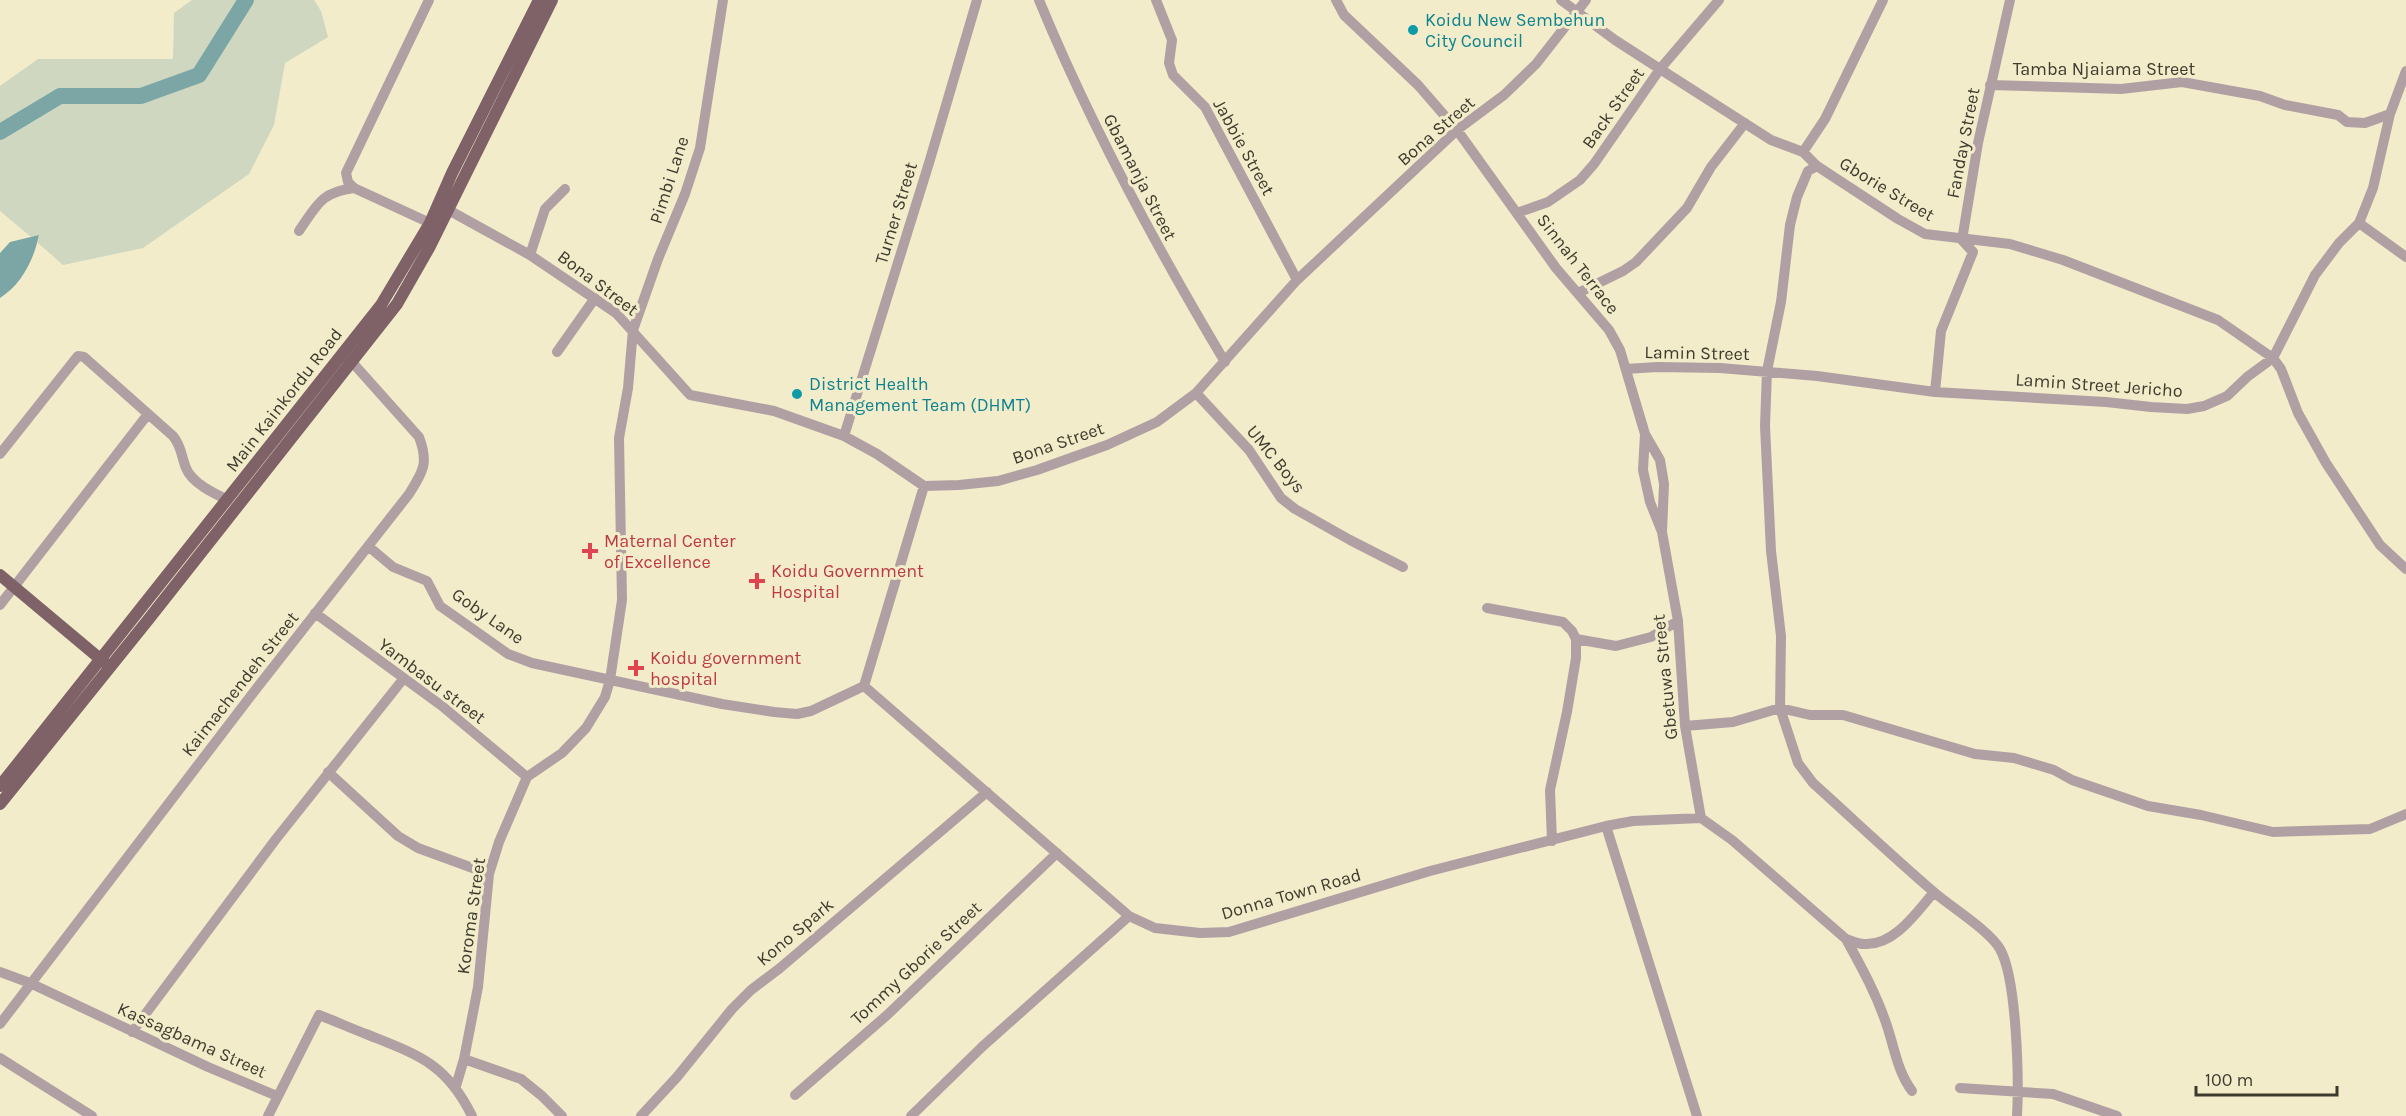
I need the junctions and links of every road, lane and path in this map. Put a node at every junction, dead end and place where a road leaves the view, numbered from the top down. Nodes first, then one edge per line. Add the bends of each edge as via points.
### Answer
1 (429, 0) edge
2 (539, 0) edge
3 (552, 0) edge
4 (723, 0) edge
5 (977, 0) edge
6 (1039, 0) edge
7 (1156, 0) edge
8 (1336, 0) edge
9 (1561, 0) edge
10 (1586, 0) edge
11 (1719, 0) edge
12 (1883, 0) edge
13 (2010, 0) edge
14 (1577, 12) junction
15 (1660, 69) junction
16 (2406, 71) edge
17 (1990, 85) junction
18 (2390, 114) junction
19 (1745, 123) junction
20 (1457, 130) junction
21 (1803, 153) junction
22 (1817, 166) junction
23 (354, 188) junction
24 (565, 189) dead end
25 (443, 207) junction
26 (1517, 213) junction
27 (430, 223) junction
28 (2359, 223) junction
29 (299, 231) dead end
30 (1962, 240) junction
31 (530, 255) junction
32 (2406, 257) edge
33 (1297, 280) junction
34 (1578, 293) junction
35 (596, 298) junction
36 (633, 330) junction
37 (557, 352) dead end
38 (347, 358) junction
39 (2273, 358) junction
40 (1225, 362) junction
41 (1626, 369) junction
42 (1767, 371) junction
43 (1935, 392) junction
44 (1196, 393) junction
45 (148, 414) junction
46 (289, 433) junction
47 (1645, 434) junction
48 (844, 436) junction
49 (0, 454) edge
50 (924, 486) junction
51 (228, 500) junction
52 (1662, 532) junction
53 (368, 546) junction
54 (191, 556) junction
55 (1403, 567) dead end
56 (2406, 569) edge
57 (0, 575) edge
58 (15, 587) junction
59 (0, 605) edge
60 (1487, 608) dead end
61 (315, 614) junction
62 (1678, 621) junction
63 (1576, 639) junction
64 (105, 663) junction
65 (404, 678) junction
66 (610, 680) junction
67 (864, 686) junction
68 (1780, 708) junction
69 (1685, 726) junction
70 (328, 772) junction
71 (526, 777) junction
72 (0, 786) edge
73 (987, 792) junction
74 (0, 804) edge
75 (2406, 814) edge
76 (1701, 818) junction
77 (1606, 826) junction
78 (1552, 841) junction
79 (1057, 853) junction
80 (489, 874) junction
81 (1934, 892) junction
82 (1129, 916) junction
83 (1846, 939) junction
84 (0, 972) edge
85 (30, 983) junction
86 (0, 1024) edge
87 (132, 1032) junction
88 (0, 1058) edge
89 (464, 1059) junction
90 (456, 1086) junction
91 (1960, 1088) dead end
92 (1912, 1091) dead end
93 (2018, 1093) junction
94 (795, 1095) dead end
95 (277, 1096) junction
96 (92, 1116) edge
97 (268, 1116) edge
98 (472, 1116) edge
99 (562, 1116) edge
100 (641, 1116) edge
101 (911, 1116) edge
102 (1697, 1116) edge
103 (2017, 1116) edge
104 (2117, 1116) edge

1 - 23 street via 346,173
2 - 25 main road, Main Kainkordu Road
3 - 25 main road via 463,181
4 - 36 street, Pimbi Lane via 700,148
5 - 48 street, Turner Street
6 - 40 street, Gbamanja Street via 1114,163 1168,268
7 - 33 street, Jabbie Street via 1172,40 1173,75 1205,107
8 - 20 street, Sinnah Terrace via 1344,15 1418,85
9 - 14 street, Gborie Street
10 - 14 street, Bona Street
11 - 15 street, Back Street
12 - 21 street via 1825,119
13 - 17 street, Fanday Street
14 - 15 street, Gborie Street
14 - 20 street, Bona Street via 1536,64
15 - 19 street, Gborie Street
15 - 26 street, Back Street via 1580,180 1548,202
16 - 18 street, Lamin Street Jericho
17 - 18 street, Tamba Njaiama Street via 2121,89 2182,82 2260,96 2338,115 2347,122 2365,123
17 - 30 street, Fanday Street
18 - 28 street, Lamin Street Jericho via 2373,188
19 - 21 street, Gborie Street via 1771,140
19 - 34 street via 1711,167 1687,208 1636,262
20 - 26 street, Sinnah Terrace
20 - 33 street, Bona Street
21 - 22 street, Gborie Street
22 - 30 street, Gborie Street via 1925,234
22 - 42 street via 1808,171 1790,225 1781,302
23 - 27 street
23 - 29 street via 335,190 325,197
24 - 31 street via 545,209
25 - 27 main road, Main Kainkordu Road
25 - 31 street, Bona Street
25 - 38 main road via 409,286
26 - 34 street, Sinnah Terrace
27 - 38 main road, Main Kainkordu Road
28 - 32 street
28 - 39 street, Lamin Street Jericho via 2315,276
30 - 39 street, Gborie Street via 2010,244 2063,260 2218,320
30 - 43 street, Fanday Street via 1973,252 1941,331
31 - 35 street, Bona Street
33 - 40 street, Bona Street
34 - 41 street, Sinnah Terrace via 1608,330
35 - 36 street, Bona Street
35 - 37 street
36 - 48 street, Bona Street via 690,395 774,411
36 - 66 street, Pimbi Lane via 619,438 622,600
38 - 46 main road
38 - 53 street, Kaimachendeh Street via 419,437 425,452 420,476
39 - 43 street, Lamin Street Jericho via 2228,396 2187,409
39 - 56 street via 2282,369 2298,413 2342,489 2380,545
40 - 44 street, Bona Street
41 - 42 street, Lamin Street
41 - 47 street, Sinnah Terrace
42 - 43 street, Lamin Street Jericho
42 - 68 street via 1765,426 1780,636
44 - 50 street, Bona Street via 1157,422 1037,470 998,481
44 - 55 street, UMC Boys via 1249,450 1281,498
45 - 49 street via 84,357 78,356
45 - 51 street via 180,445 192,478
45 - 58 street
46 - 51 main road, Main Kainkordu Road
46 - 54 main road
47 - 52 street, Sinnah Terrace via 1643,470
47 - 52 street, Sinnah Terrace via 1662,470
48 - 50 street, Bona Street
50 - 67 street
51 - 54 main road, Main Kainkordu Road
52 - 62 street, Gbetuwa Street
53 - 61 street, Kaimachendeh Street
53 - 66 street, Goby Lane via 393,567 428,581 440,606 508,654
54 - 64 main road
57 - 58 main road
58 - 59 street
58 - 64 main road
60 - 63 street via 1563,622
61 - 65 street, Yambasu street
61 - 85 street, Kaimachendeh Street
62 - 63 street via 1651,637 1616,646
62 - 69 street, Gbetuwa Street
63 - 78 street via 1567,712 1550,790
64 - 72 main road
64 - 74 main road
65 - 70 street
65 - 71 street, Yambasu street
66 - 67 street, Goby Lane via 722,704 797,714
66 - 71 street via 605,697 586,728 562,753
67 - 73 street, Donna Town Road
68 - 69 street via 1733,722
68 - 75 street via 1810,715 1843,715 1975,754 2014,758 2148,806 2273,832 2370,829
68 - 81 street via 1804,773
69 - 76 street, Gbetuwa Street
70 - 80 street via 398,836 418,848
70 - 87 street
71 - 80 street, Koroma Street
73 - 79 street, Donna Town Road
73 - 100 street, Kono Spark via 751,990
76 - 77 street, Donna Town Road
76 - 83 street
77 - 78 street, Donna Town Road
77 - 102 street
78 - 82 street, Donna Town Road via 1430,871 1229,932 1155,928
79 - 82 street, Donna Town Road
79 - 94 street, Tommy Gborie Street via 886,1016
80 - 89 street, Koroma Street via 478,987
81 - 83 street via 1888,939 1863,945
81 - 93 street via 1987,935 2005,960 2013,1008
82 - 101 street
83 - 92 street via 1872,987 1901,1073
84 - 85 street, Kassagbama Street
85 - 86 street, Kaimachendeh Street
85 - 87 street, Kassagbama Street
87 - 95 street, Kassagbama Street
88 - 96 street
89 - 90 street, Koroma Street
89 - 99 street via 521,1079
90 - 95 street, Kassagbama Street via 417,1054 319,1015
90 - 98 street, Kassagbama Street
91 - 93 street
93 - 103 street
93 - 104 street via 2053,1094
95 - 97 street

